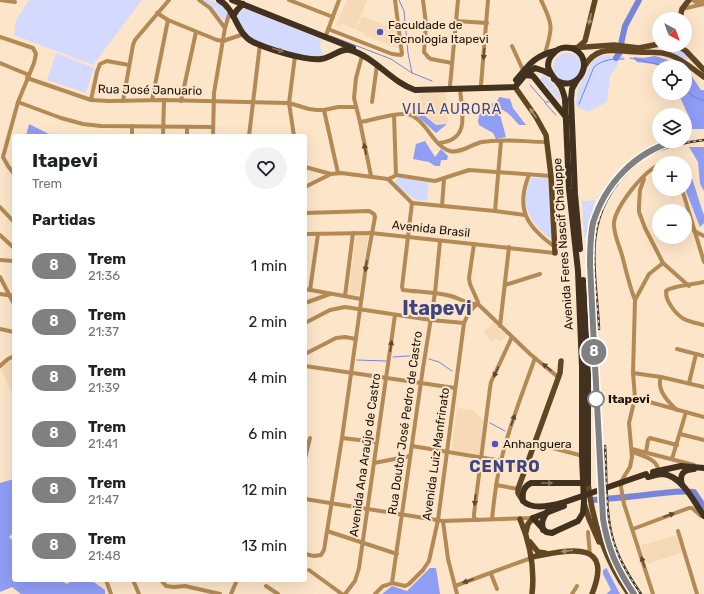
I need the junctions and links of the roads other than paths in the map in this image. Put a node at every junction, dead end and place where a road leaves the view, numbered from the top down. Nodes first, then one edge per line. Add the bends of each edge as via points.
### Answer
1 (0, 0) edge
2 (168, 0) edge
3 (198, 0) edge
4 (219, 0) edge
5 (232, 0) edge
6 (289, 0) edge
7 (339, 0) edge
8 (395, 0) edge
9 (423, 0) edge
10 (458, 0) edge
11 (488, 0) edge
12 (541, 0) edge
13 (595, 0) edge
14 (690, 0) edge
15 (704, 0) edge
16 (15, 2) dead end
17 (243, 4) junction
18 (704, 4) edge
19 (682, 9) junction
20 (681, 12) edge
21 (157, 13) junction
22 (232, 13) junction
23 (333, 17) junction
24 (168, 20) junction
25 (456, 21) junction
26 (487, 23) junction
27 (225, 28) junction
28 (328, 29) junction
29 (196, 32) junction
30 (244, 34) junction
31 (0, 37) edge
32 (328, 39) junction
33 (223, 41) junction
34 (260, 44) junction
35 (652, 45) edge
36 (512, 46) dead end
37 (573, 48) junction
38 (557, 50) junction
39 (652, 52) edge
40 (661, 52) edge
41 (687, 52) edge
42 (545, 54) junction
43 (690, 55) junction
44 (295, 56) junction
45 (362, 56) junction
46 (328, 57) junction
47 (679, 60) edge
48 (689, 60) edge
49 (1, 63) edge
50 (452, 63) junction
51 (129, 65) junction
52 (377, 65) junction
53 (584, 67) junction
54 (0, 69) edge
55 (692, 69) edge
56 (704, 70) edge
57 (524, 72) junction
58 (28, 76) junction
59 (552, 76) junction
60 (704, 77) edge
61 (577, 80) junction
62 (481, 85) junction
63 (514, 85) junction
64 (450, 86) junction
65 (460, 89) junction
66 (91, 100) junction
67 (152, 100) junction
68 (164, 100) junction
69 (123, 101) junction
70 (181, 101) junction
71 (213, 101) junction
72 (18, 102) junction
73 (252, 102) junction
74 (372, 102) dead end
75 (289, 103) junction
76 (356, 106) junction
77 (324, 110) junction
78 (394, 115) junction
79 (566, 117) junction
80 (360, 122) junction
81 (132, 126) junction
82 (163, 126) junction
83 (187, 127) junction
84 (214, 127) junction
85 (132, 134) edge
86 (163, 134) edge
87 (187, 134) edge
88 (213, 134) edge
89 (249, 134) edge
90 (294, 134) edge
91 (501, 141) junction
92 (547, 142) junction
93 (439, 143) junction
94 (307, 168) edge
95 (652, 170) edge
96 (12, 171) edge
97 (498, 172) junction
98 (338, 173) junction
99 (331, 174) junction
100 (396, 175) junction
101 (528, 175) junction
102 (371, 176) junction
103 (551, 176) junction
104 (645, 176) junction
105 (388, 179) junction
106 (444, 179) junction
107 (307, 186) edge
108 (684, 196) edge
109 (412, 203) junction
110 (442, 206) junction
111 (0, 207) edge
112 (495, 211) junction
113 (307, 213) edge
114 (525, 215) junction
115 (12, 220) edge
116 (694, 231) junction
117 (353, 233) junction
118 (371, 233) junction
119 (307, 234) edge
120 (318, 234) junction
121 (0, 235) edge
122 (408, 236) junction
123 (704, 236) edge
124 (440, 241) junction
125 (474, 244) junction
126 (12, 246) edge
127 (509, 247) junction
128 (555, 250) junction
129 (0, 260) edge
130 (12, 261) edge
131 (704, 262) edge
132 (663, 263) junction
133 (540, 274) dead end
134 (0, 277) edge
135 (704, 282) edge
136 (505, 285) junction
137 (688, 286) junction
138 (309, 290) edge
139 (435, 293) junction
140 (0, 294) edge
141 (330, 294) junction
142 (12, 296) edge
143 (345, 296) junction
144 (314, 299) junction
145 (361, 299) junction
146 (635, 300) junction
147 (307, 302) edge
148 (477, 304) junction
149 (360, 309) junction
150 (395, 315) junction
151 (430, 320) junction
152 (307, 322) edge
153 (464, 323) junction
154 (704, 325) edge
155 (500, 326) junction
156 (0, 329) edge
157 (12, 332) edge
158 (512, 337) junction
159 (356, 339) junction
160 (677, 349) dead end
161 (307, 353) edge
162 (696, 354) junction
163 (704, 356) edge
164 (12, 357) edge
165 (535, 358) junction
166 (561, 361) dead end
167 (0, 366) edge
168 (307, 366) edge
169 (633, 373) junction
170 (350, 374) junction
171 (558, 377) junction
172 (386, 378) junction
173 (662, 378) junction
174 (421, 383) junction
175 (689, 383) junction
176 (704, 387) edge
177 (455, 388) junction
178 (634, 398) junction
179 (676, 410) junction
180 (686, 412) junction
181 (704, 417) edge
182 (680, 434) junction
183 (310, 438) dead end
184 (342, 438) junction
185 (704, 440) edge
186 (377, 442) junction
187 (534, 443) junction
188 (676, 445) junction
189 (412, 446) junction
190 (307, 450) edge
191 (632, 450) junction
192 (446, 452) junction
193 (646, 452) junction
194 (410, 456) junction
195 (585, 456) junction
196 (482, 458) junction
197 (672, 459) junction
198 (501, 461) junction
199 (374, 462) junction
200 (526, 465) junction
201 (702, 468) edge
202 (656, 471) junction
203 (647, 476) junction
204 (586, 483) junction
205 (496, 485) junction
206 (682, 485) junction
207 (518, 489) junction
208 (307, 499) edge
209 (523, 501) junction
210 (584, 502) junction
211 (332, 503) junction
212 (563, 504) junction
213 (531, 506) junction
214 (367, 509) junction
215 (547, 512) junction
216 (402, 515) junction
217 (704, 517) edge
218 (533, 518) junction
219 (520, 519) junction
220 (438, 520) junction
221 (492, 520) junction
222 (443, 521) junction
223 (480, 521) junction
224 (632, 529) junction
225 (543, 530) junction
226 (327, 531) junction
227 (678, 531) dead end
228 (588, 532) dead end
229 (527, 537) junction
230 (363, 542) junction
231 (307, 554) edge
232 (397, 554) junction
233 (553, 554) junction
234 (590, 555) junction
235 (531, 558) junction
236 (309, 570) dead end
237 (491, 574) junction
238 (107, 582) edge
239 (134, 582) edge
240 (163, 582) edge
241 (236, 582) edge
242 (392, 583) junction
243 (266, 586) dead end
244 (455, 586) junction
245 (577, 586) dead end
246 (497, 588) dead end
247 (111, 594) edge
248 (139, 594) edge
249 (220, 594) edge
250 (231, 594) edge
251 (278, 594) edge
252 (342, 594) edge
253 (346, 594) edge
254 (375, 594) edge
255 (457, 594) edge
256 (532, 594) edge
257 (572, 594) edge
258 (592, 594) edge
259 (625, 594) edge
260 (629, 594) edge
261 (653, 594) edge
262 (697, 594) edge

1 - 16 street
2 - 21 street
3 - 27 street via 210,8
4 - 22 highway
5 - 17 highway
6 - 23 street
7 - 23 street
8 - 28 street via 401,55 392,54
9 - 50 street via 426,24 424,52 431,59
10 - 25 street
11 - 26 street
12 - 42 street via 549,15 552,29
13 -> 37 main road via 585,41
14 - 15 street
14 - 19 main road
17 - 22 highway
17 - 32 highway
18 - 19 street
19 - 20 main road
21 - 24 street
21 - 51 street via 135,40
22 - 27 street
22 - 30 highway
23 - 28 street
24 - 29 street
24 - 67 street
25 - 26 street
25 - 50 street
26 -> 62 street
27 - 33 street
28 - 32 street
29 - 33 street
29 - 70 street
30 - 33 street
30 - 34 highway
31 - 58 street via 33,48 36,56
32 - 46 highway via 336,49
32 - 64 highway via 373,58 412,85
33 - 71 street
34 -> 44 highway
34 - 73 street
35 - 37 main road via 639,48 614,45
36 - 57 street
37 - 38 highway
37 - 53 highway via 582,57
38 - 42 highway
38 - 59 highway via 548,64
39 - 53 main road via 604,51 591,57
40 - 47 main road
41 - 43 main road
42 - 57 highway
43 - 48 main road
43 - 56 main road
44 - 46 highway via 309,60
44 - 75 street
45 - 46 highway via 347,50
45 - 52 highway
45 - 76 street via 354,98
49 - 54 street
49 - 58 street, Rua José Januario
50 - 64 street
51 - 66 street via 107,61 100,64
51 - 69 street
52 - 65 highway via 416,90
52 - 74 street
53 - 61 highway
55 - 60 main road
57 - 59 highway via 538,68
57 - 63 highway
57 - 79 highway via 533,76
58 - 66 street, Rua José Januario
58 - 72 street
59 - 61 highway via 567,84
59 - 79 highway, Avenida Feres Nascif Chaluppe via 564,94
61 - 195 highway, Avenida Feres Nascif Chaluppe via 572,89 571,103 575,203 588,356
62 - 63 highway
62 - 64 highway
63 - 65 highway
92 -> 63 main road via 541,125
65 - 93 street via 461,130 454,139
66 - 69 street, Rua José Januario
67 - 68 street, Rua José Januario
67 - 69 street, Rua José Januario
68 - 70 street, Rua José Januario
68 - 82 street
70 - 71 street, Rua José Januario
71 - 73 street, Rua José Januario
71 - 84 street
72 - 81 street via 83,124
72 - 96 street via 3,157
73 - 75 street, Rua José Januario
73 - 89 street
75 - 77 street, Rua José Januario via 309,110
75 - 90 street
76 - 77 street, Rua José Januario
76 - 80 street
77 - 98 street
78 - 80 street
78 - 93 street via 411,116
78 - 100 street
79 - 195 highway, Avenida Feres Nascif Chaluppe via 569,190 578,271
102 -> 80 street
81 - 82 street
81 - 85 street
82 - 83 street
82 - 86 street
83 - 84 street
83 - 87 street
84 - 88 street
91 - 92 street
91 - 93 street via 479,142 453,152
91 - 97 street
92 - 103 main road
94 - 99 street
95 - 104 street
97 - 101 street
97 - 106 street via 470,170
97 - 112 street
98 - 99 street
98 - 102 street
99 - 107 street
100 - 105 street
100 - 106 street via 428,181
101 - 103 street
101 - 114 street via 522,196
102 - 105 street
103 - 128 main road
104 - 132 street via 639,197 639,212
104 - 146 street via 627,196 614,222
105 - 109 street
106 - 110 street
108 - 116 street
109 - 110 street
109 - 122 street
110 - 112 street
111 - 115 street
112 - 114 street
113 - 118 street via 372,212 375,217
114 - 128 street via 535,232
116 - 123 street
116 - 131 street
117 - 118 street, Avenida Brasil
117 - 120 street, Avenida Brasil
117 - 143 street
118 - 122 street, Avenida Brasil
118 -> 145 street
119 - 120 street, Avenida Brasil
120 - 138 street
121 - 126 street
122 - 124 street, Avenida Brasil
122 - 139 street via 402,287 404,290
124 - 125 street, Avenida Brasil
124 - 139 street, Rua Doutor José Pedro de Castro
125 - 127 street, Avenida Brasil
125 - 148 street via 469,278
127 - 128 street, Avenida Brasil
127 - 136 street
129 - 130 street
132 - 137 street
132 - 146 street via 646,278
133 - 136 street
134 - 142 street
135 - 137 street
136 - 155 street
137 - 154 street via 666,291 667,300 680,317
138 - 141 street
138 - 144 street
139 - 148 street
139 - 151 street, Rua Doutor José Pedro de Castro
140 - 142 street
141 - 143 street
141 - 144 street
143 - 145 street
144 - 147 street
145 - 149 street
146 - 169 street
148 - 153 street, Avenida Luiz Manfrinato via 469,312
148 - 155 street
149 - 150 street
149 - 152 street via 339,307
149 - 159 street
150 - 151 street
172 -> 150 street, Avenida Ana Araújo de Castro
151 - 153 street
151 - 174 street, Rua Doutor José Pedro de Castro
153 - 177 street, Avenida Luiz Manfrinato
155 - 158 street
156 - 157 street
158 - 165 street
158 -> 196 street via 491,382
159 - 161 street via 336,338
159 - 170 street
160 - 162 street
162 - 163 street
162 - 175 street
164 - 167 street
171 -> 165 street
198 -> 165 street
166 - 171 main road
168 - 170 street
169 - 173 street
169 - 178 street
170 - 172 street
170 - 184 street
171 - 187 main road
172 - 174 street
172 - 186 street, Avenida Ana Araújo de Castro
173 - 175 street
173 - 179 street via 662,391
174 - 177 street
174 - 189 street, Rua Doutor José Pedro de Castro
175 - 176 street
177 - 192 street, Avenida Luiz Manfrinato
178 - 179 street
178 - 191 street via 629,423
179 - 180 street
180 - 181 street
180 - 182 street
182 - 185 street
182 - 188 street
183 - 190 street
184 - 186 street
184 - 211 street
186 - 199 street, Avenida Ana Araújo de Castro
187 - 195 street
187 - 200 main road
188 - 193 street via 650,438
188 - 197 street
189 - 192 street
189 - 194 street, Rua Doutor José Pedro de Castro
191 - 193 street
191 - 202 street via 655,462 658,468
191 - 224 street via 630,467 621,484
192 - 196 street
192 - 220 street, Avenida Luiz Manfrinato
193 - 197 street
194 - 199 street
194 - 216 street, Rua Doutor José Pedro de Castro
195 - 204 highway, Avenida Feres Nascif Chaluppe
196 - 198 street
196 -> 223 street via 474,514 474,518
197 - 201 street
198 - 200 street
198 - 205 street
199 - 214 street, Avenida Ana Araújo de Castro
200 - 207 main road
201 - 202 highway via 675,466
201 - 206 highway via 684,471 680,476
202 - 203 highway
203 - 206 highway via 668,475
203 - 212 highway, bridge
209 -> 204 highway via 525,486 531,483
204 - 210 highway, Avenida Feres Nascif Chaluppe
204 - 260 main road via 592,513 600,535 614,569
205 - 207 street
205 - 221 street
206 - 217 highway
207 - 209 main road
208 - 211 street
209 - 213 highway
210 - 225 highway, Avenida Feres Nascif Chaluppe via 583,513 578,521 552,533
210 - 259 main road via 598,540
211 - 214 street
211 - 226 street
212 - 213 highway
212 - 215 highway
213 - 218 highway
214 - 216 street
214 - 230 street, Avenida Ana Araújo de Castro
215 - 218 highway
215 - 225 highway via 542,520
216 - 220 street
216 - 232 street, Rua Doutor José Pedro de Castro
224 -> 217 street via 689,508
218 - 219 street
218 - 225 highway
218 - 229 main road via 528,524
219 - 221 street
219 - 229 main road
220 - 222 street
220 - 242 street, Avenida Luiz Manfrinato via 428,564 409,584 405,586
221 - 223 street
222 - 223 street
222 - 244 street
261 -> 224 street
226 - 230 street
226 - 231 street via 321,555
227 - 262 street
228 - 234 street
229 - 233 main road via 538,552
229 - 235 main road
230 - 232 street
230 - 253 street, Avenida Ana Araújo de Castro via 358,574
232 - 242 street, Rua Doutor José Pedro de Castro
234 -> 233 main road via 577,550
233 - 235 main road
234 - 258 main road via 598,572
235 - 237 street
235 - 256 main road
236 - 252 street
237 -> 244 street
237 - 246 street
238 - 247 street
239 - 248 street
240 - 249 street via 166,586 185,586
241 - 250 street
242 - 254 street via 383,586
243 - 251 street
244 - 255 street
245 - 257 street

